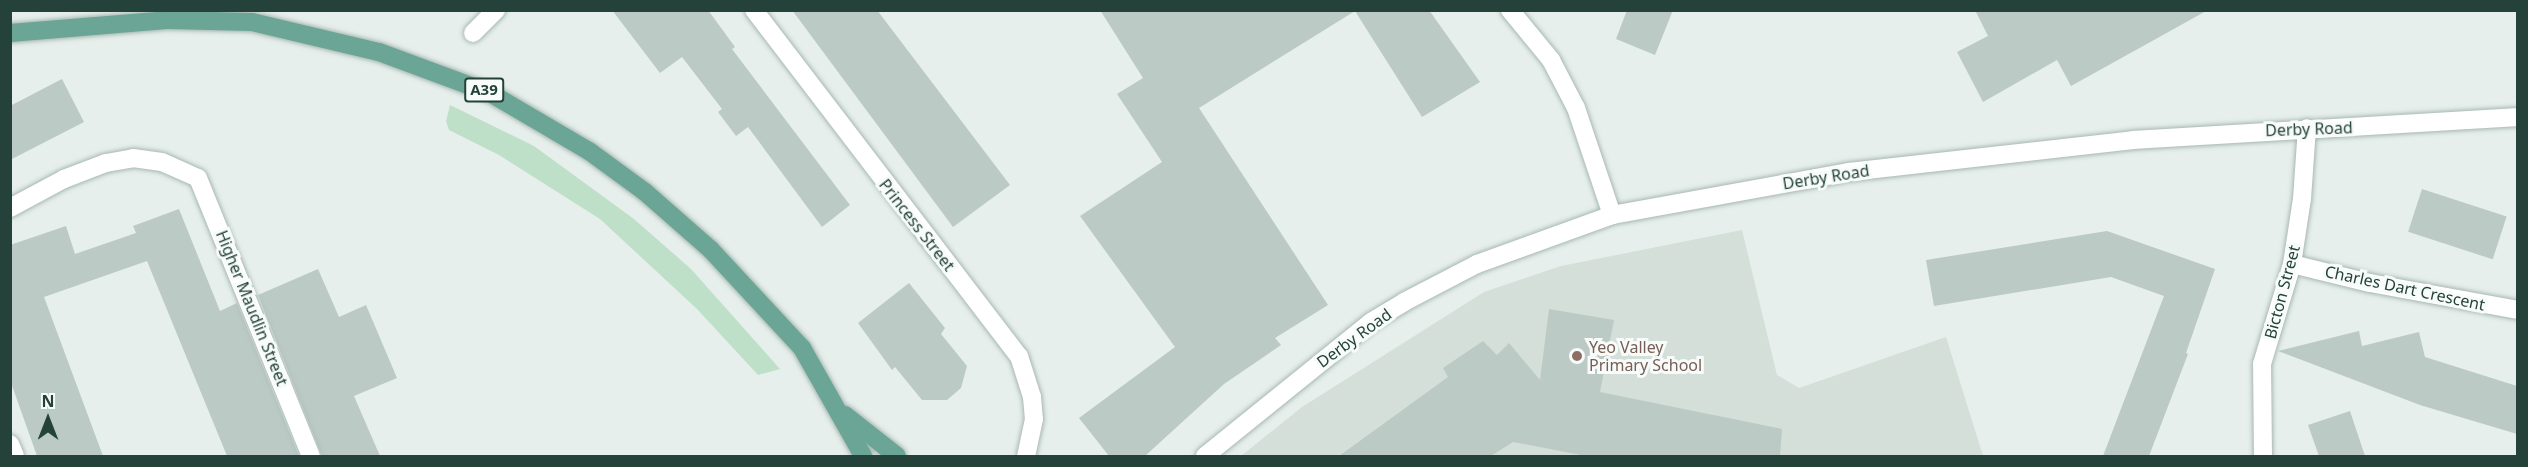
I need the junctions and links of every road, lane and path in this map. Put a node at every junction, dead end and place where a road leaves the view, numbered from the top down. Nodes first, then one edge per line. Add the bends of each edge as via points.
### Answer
1 (496, 10) edge
2 (754, 10) edge
3 (1511, 11) edge
4 (10, 33) edge
5 (473, 33) dead end
6 (2517, 117) edge
7 (2307, 128) junction
8 (10, 208) edge
9 (1612, 215) junction
10 (2292, 264) junction
11 (2517, 310) edge
12 (839, 411) junction
13 (10, 444) edge
14 (15, 456) edge
15 (311, 456) edge
16 (862, 456) edge
17 (897, 456) edge
18 (1026, 456) edge
19 (1205, 456) edge
20 (2263, 456) edge

1 - 5 street
2 - 18 street, Princess Street via 1019,356 1028,377 1033,408
3 - 9 street via 1551,60 1576,108
4 - 12 main road, A39 via 169,20 252,22 379,52 490,93 589,151 645,192 711,250 802,348
6 - 7 street, Derby Road
7 - 9 street, Derby Road via 2133,140 1850,172
7 - 10 street, Bicton Street
8 - 15 street, Higher Maudlin Street via 64,179 106,163 145,159 182,169 198,178
9 - 19 street, Derby Road via 1477,264 1388,312
10 - 11 street, Charles Dart Crescent
10 - 20 street, Bicton Street via 2262,364
12 - 16 main road, A39
12 - 17 main road, A39
13 - 14 street

